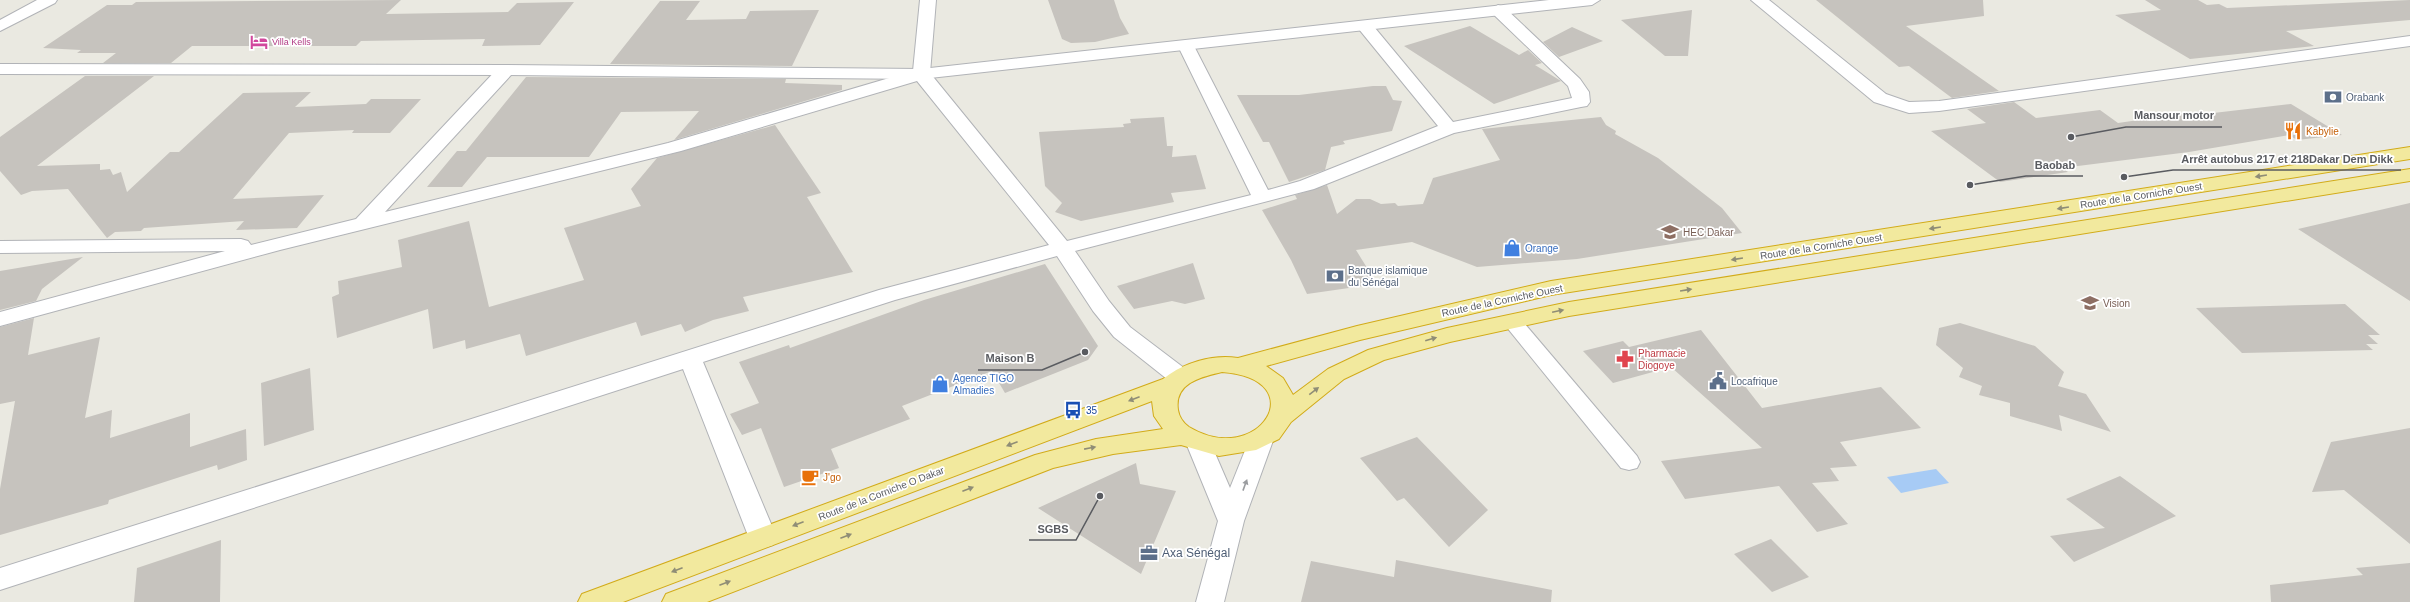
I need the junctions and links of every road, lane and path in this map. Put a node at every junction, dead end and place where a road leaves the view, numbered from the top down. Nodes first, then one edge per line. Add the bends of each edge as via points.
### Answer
1 (48, 0) edge
2 (928, 0) edge
3 (1592, 0) edge
4 (1759, 0) edge
5 (1498, 10) junction
6 (1364, 25) junction
7 (0, 26) edge
8 (2410, 41) edge
9 (1186, 46) junction
10 (0, 69) edge
11 (506, 70) junction
12 (921, 74) junction
13 (1449, 128) junction
14 (2410, 153) edge
15 (2410, 175) edge
16 (1262, 198) junction
17 (363, 223) junction
18 (273, 245) junction
19 (0, 247) edge
20 (1063, 249) junction
21 (0, 319) edge
22 (1512, 321) junction
23 (690, 358) junction
24 (1237, 366) junction
25 (1175, 381) junction
26 (1283, 416) junction
27 (1262, 438) junction
28 (1191, 440) junction
29 (1629, 462) dead end
30 (1231, 521) junction
31 (763, 538) junction
32 (0, 579) edge
33 (592, 602) edge
34 (676, 602) edge
35 (1210, 602) edge

1 - 7 street
2 - 12 street
3 - 5 street
4 - 8 street via 1880,98 1906,108 1947,105
5 - 6 street
5 - 13 street via 1574,83 1580,92 1581,102
6 - 9 street
6 - 13 street
9 - 12 street
9 - 16 street
10 - 11 street
11 - 12 street
11 - 17 street
12 - 17 street via 674,147
12 - 20 street
13 - 16 street via 1307,185
14 -> 24 highway, Route de la Corniche Ouest via 1551,288 1357,333
22 -> 15 highway via 1569,309
16 - 20 street
17 - 18 street
18 - 19 street
18 - 21 street
20 - 23 street via 887,295
20 - 25 street via 1101,306 1122,332
26 -> 22 highway via 1336,374 1376,355 1447,335
22 - 29 lane
23 - 31 street
23 - 32 street
24 - 25 highway via 1206,366
24 - 26 highway via 1262,373 1279,388 1285,406
25 - 28 highway via 1165,394 1164,412 1174,429
25 -> 31 highway, Route de la Corniche O Dakar
26 - 27 highway via 1275,428
27 - 28 highway via 1232,447
30 -> 27 street
28 - 30 street
34 -> 28 highway via 1044,461 1082,449 1125,441
30 - 35 street
31 -> 33 highway, Route de la Corniche O Dakar

